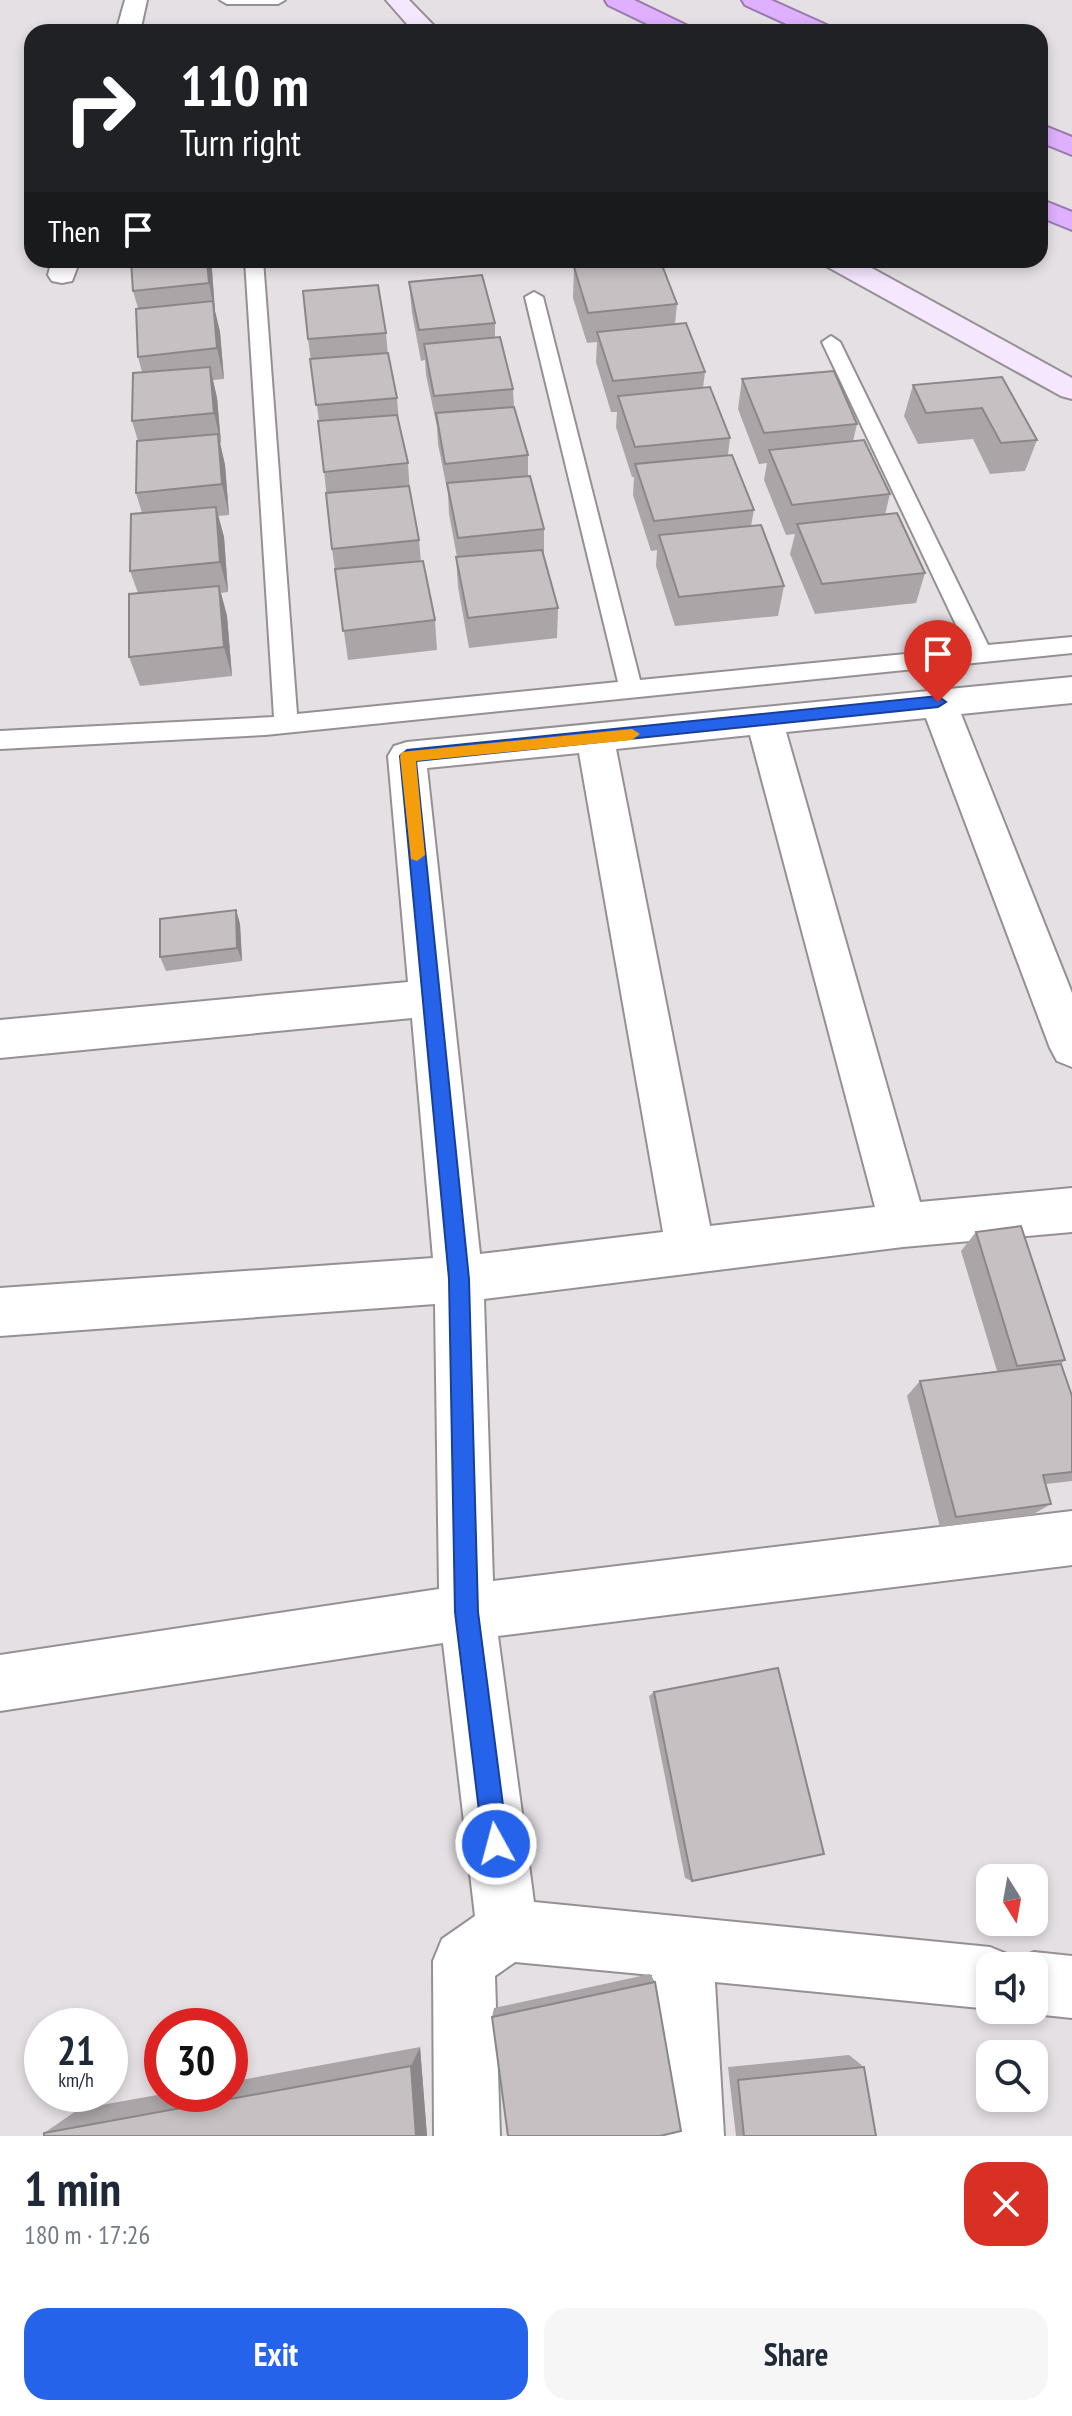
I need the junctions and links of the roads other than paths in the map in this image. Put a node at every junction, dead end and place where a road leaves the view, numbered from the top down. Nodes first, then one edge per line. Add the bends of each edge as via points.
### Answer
1 (136, 0) edge
2 (227, 0) edge
3 (278, 0) edge
4 (397, 0) edge
5 (616, 0) edge
6 (753, 0) edge
7 (130, 24) edge
8 (420, 24) edge
9 (666, 24) edge
10 (806, 24) edge
11 (1048, 136) edge
12 (1072, 147) edge
13 (1048, 211) edge
14 (1072, 222) edge
15 (255, 268) edge
16 (851, 268) edge
17 (534, 297) dead end
18 (831, 342) dead end
19 (1072, 390) edge
20 (1072, 645) edge
21 (981, 654) junction
22 (631, 689) junction
23 (1072, 690) edge
24 (938, 702) junction
25 (764, 720) junction
26 (286, 724) junction
27 (595, 738) junction
28 (0, 740) edge
29 (431, 998) junction
30 (0, 1039) edge
31 (1072, 1048) edge
32 (1072, 1210) edge
33 (903, 1225) junction
34 (691, 1253) junction
35 (459, 1279) junction
36 (0, 1312) edge
37 (1072, 1538) edge
38 (467, 1612) junction
39 (0, 1683) edge
40 (507, 1930) junction
41 (682, 1947) junction
42 (976, 1977) edge
43 (1048, 1984) edge
44 (1072, 1987) edge
45 (467, 2136) edge
46 (691, 2136) edge

1 - 7 street
2 - 3 lane
4 - 8 main road
5 - 9 highway
6 - 10 highway
11 - 12 highway
13 - 14 highway
15 - 26 lane
16 - 19 main road
17 - 22 lane
18 - 21 lane
20 - 21 lane
21 - 22 lane
22 - 26 lane
23 - 24 street
24 - 25 street
24 - 31 street
25 - 27 street
25 - 33 street
26 - 28 lane
27 - 29 street via 407,756
27 - 34 street
29 - 30 street
29 - 35 street
32 - 33 street
33 - 34 street
34 - 35 street
35 - 36 street
35 - 38 street
37 - 38 street
38 - 39 street
38 - 40 street
40 - 41 street
40 - 45 street via 464,1961
41 - 42 street
41 - 46 street
43 - 44 street

